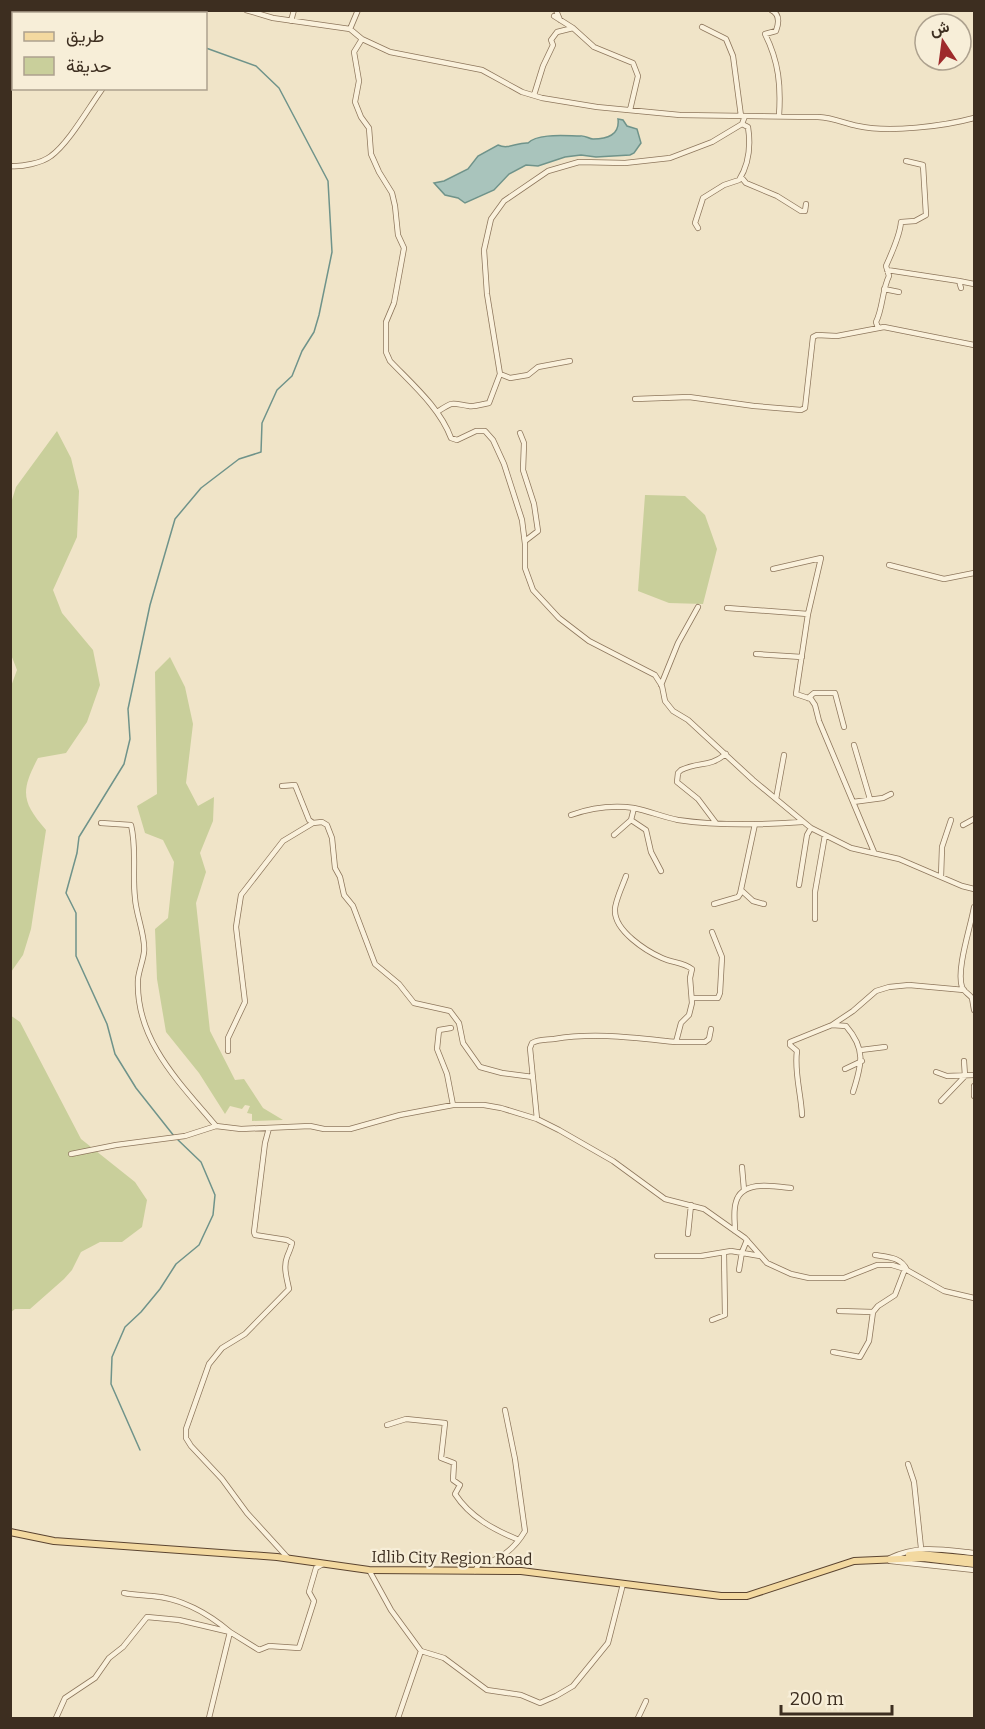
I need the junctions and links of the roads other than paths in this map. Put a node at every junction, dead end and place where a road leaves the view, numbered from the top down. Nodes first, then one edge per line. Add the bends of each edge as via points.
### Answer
1 (246, 10) edge
2 (276, 10) edge
3 (294, 10) edge
4 (358, 10) edge
5 (771, 10) edge
6 (555, 13) edge
7 (275, 18) junction
8 (291, 21) junction
9 (702, 27) dead end
10 (573, 28) junction
11 (350, 29) junction
12 (362, 39) junction
13 (102, 90) edge
14 (534, 95) junction
15 (630, 110) junction
16 (743, 116) junction
17 (779, 116) junction
18 (975, 117) edge
19 (742, 124) junction
20 (906, 161) dead end
21 (10, 166) edge
22 (741, 177) junction
23 (806, 204) dead end
24 (698, 228) dead end
25 (887, 270) junction
26 (959, 281) junction
27 (975, 284) edge
28 (961, 288) dead end
29 (884, 289) junction
30 (899, 292) dead end
31 (878, 328) junction
32 (975, 345) edge
33 (570, 361) dead end
34 (500, 374) junction
35 (635, 399) dead end
36 (436, 412) junction
37 (520, 433) dead end
38 (525, 541) junction
39 (889, 565) dead end
40 (773, 569) dead end
41 (975, 573) edge
42 (698, 606) dead end
43 (727, 608) dead end
44 (808, 614) junction
45 (756, 654) dead end
46 (802, 657) junction
47 (661, 685) junction
48 (808, 698) junction
49 (844, 727) dead end
50 (854, 745) dead end
51 (726, 754) junction
52 (784, 755) dead end
53 (282, 786) dead end
54 (891, 794) dead end
55 (776, 799) junction
56 (870, 800) junction
57 (853, 802) junction
58 (634, 808) junction
59 (571, 815) dead end
60 (975, 819) edge
61 (631, 820) junction
62 (951, 820) dead end
63 (802, 822) junction
64 (101, 823) dead end
65 (313, 823) junction
66 (716, 823) junction
67 (755, 824) junction
68 (963, 825) dead end
69 (811, 828) junction
70 (615, 835) dead end
71 (825, 836) junction
72 (874, 852) junction
73 (661, 871) dead end
74 (626, 876) dead end
75 (940, 877) junction
76 (799, 885) dead end
77 (975, 889) edge
78 (741, 890) junction
79 (714, 904) dead end
80 (764, 904) dead end
81 (975, 907) edge
82 (815, 919) dead end
83 (712, 932) dead end
84 (964, 990) junction
85 (692, 998) junction
86 (975, 1010) edge
87 (832, 1025) junction
88 (451, 1028) dead end
89 (711, 1029) dead end
90 (676, 1041) junction
91 (885, 1047) dead end
92 (861, 1050) junction
93 (228, 1051) dead end
94 (862, 1061) junction
95 (964, 1061) dead end
96 (845, 1069) dead end
97 (936, 1072) dead end
98 (975, 1075) edge
99 (965, 1076) junction
100 (534, 1077) junction
101 (975, 1086) edge
102 (854, 1092) dead end
103 (975, 1096) edge
104 (941, 1101) dead end
105 (453, 1105) junction
106 (802, 1115) dead end
107 (537, 1119) junction
108 (216, 1126) junction
109 (269, 1128) junction
110 (71, 1154) dead end
111 (742, 1167) dead end
112 (791, 1188) dead end
113 (744, 1190) junction
114 (692, 1205) junction
115 (735, 1231) junction
116 (688, 1234) dead end
117 (747, 1240) junction
118 (724, 1252) junction
119 (742, 1252) junction
120 (875, 1255) dead end
121 (657, 1256) dead end
122 (759, 1256) junction
123 (739, 1270) dead end
124 (906, 1270) junction
125 (975, 1298) edge
126 (839, 1311) dead end
127 (873, 1312) junction
128 (712, 1320) dead end
129 (833, 1352) dead end
130 (506, 1410) dead end
131 (387, 1425) dead end
132 (908, 1464) dead end
133 (10, 1532) edge
134 (519, 1540) junction
135 (921, 1548) junction
136 (975, 1553) edge
137 (288, 1558) junction
138 (888, 1559) junction
139 (975, 1559) edge
140 (323, 1563) junction
141 (975, 1564) edge
142 (369, 1570) junction
143 (975, 1570) edge
144 (475, 1572) junction
145 (623, 1584) junction
146 (124, 1593) dead end
147 (231, 1632) junction
148 (421, 1651) junction
149 (646, 1701) dead end
150 (56, 1719) edge
151 (209, 1719) edge
152 (398, 1719) edge
153 (638, 1719) edge

1 - 7 street
2 - 7 street
3 - 8 street
4 - 11 street
5 - 17 street via 778,25 776,31 765,34 780,76
6 - 10 street
7 - 8 street
8 - 11 street
9 - 16 street via 726,39 733,56
10 - 14 street via 557,32 551,40 553,45
10 - 15 street via 594,47 633,63 638,76
11 - 12 street
12 - 14 street via 390,52 482,70
12 - 36 street via 354,52 359,81 355,102 369,128 371,154 392,193 398,235 404,248 394,303 386,322 386,352
13 - 21 street via 50,157
14 - 15 street
15 - 16 street
16 - 17 street
16 - 19 street
17 - 18 street via 835,118 888,129
19 - 22 street via 748,127 750,142
19 - 34 street via 711,142 670,158 625,163 579,162 548,171 504,201 491,219 484,250
20 - 25 street via 923,165 926,215 901,222
22 - 23 street via 801,211 805,212
22 - 24 street via 703,198 695,223
25 - 26 street
25 - 29 street
26 - 27 street
26 - 28 street
29 - 30 street
29 - 31 street
31 - 32 street
31 - 35 street via 813,337 805,408 801,410 689,397
33 - 34 street via 538,367 528,375 510,378
34 - 36 street via 489,403 470,407 450,404
36 - 38 street via 451,438 457,440 485,431 493,440 522,519
37 - 38 street via 524,443 523,470 538,531
38 - 47 street via 525,568 532,590 589,641 655,675
39 - 41 street via 944,579
40 - 44 street via 821,558
42 - 47 street
43 - 44 street
44 - 46 street
45 - 46 street
46 - 48 street via 796,694
47 - 51 street via 665,701 673,711
48 - 49 street via 814,693 835,693
48 - 57 street via 815,705
50 - 56 street
51 - 55 street
51 - 66 street via 713,763 681,770 677,778
52 - 55 street
53 - 65 street via 295,785
54 - 56 street
55 - 63 street
56 - 57 street
57 - 72 street
58 - 59 street via 590,808
58 - 61 street
58 - 66 street
60 - 68 street
61 - 70 street
61 - 73 street via 646,830
62 - 75 street via 942,847
63 - 67 street
63 - 69 street
64 - 108 street via 130,825 134,838 135,899 145,952 138,989 147,1032 166,1066
65 - 93 street via 283,841 241,895 236,927 245,1002 228,1038
65 - 100 street via 327,825 344,895 353,906 379,969 399,984 414,1004 454,1013 463,1043 480,1067
66 - 67 street
67 - 78 street
69 - 71 street
69 - 76 street
71 - 72 street via 851,848
71 - 82 street via 815,892
72 - 75 street
74 - 85 street via 614,910 619,927 659,957 692,969
75 - 77 street
78 - 79 street via 738,897
78 - 80 street via 753,901
81 - 84 street via 962,957
83 - 85 street via 722,957 720,993 718,998
84 - 86 street via 972,998
84 - 87 street via 889,987 876,991
85 - 90 street via 689,1015 681,1023
87 - 92 street via 846,1026
87 - 106 street via 790,1044 797,1051 795,1066
88 - 105 street via 439,1030 437,1049
89 - 90 street via 705,1042
90 - 100 street via 617,1036 537,1040 530,1048
91 - 92 street
92 - 94 street
94 - 96 street
94 - 102 street
95 - 99 street
97 - 99 street via 946,1077
98 - 99 street
99 - 104 street
100 - 107 street
101 - 103 street
105 - 107 street via 484,1104
105 - 109 street via 350,1128
107 - 114 street via 613,1161 665,1199
108 - 109 street
108 - 110 street via 172,1138
109 - 137 street via 254,1232 292,1243 286,1259 289,1289 209,1364 191,1409 186,1438
111 - 113 street
112 - 113 street via 765,1186
113 - 115 street via 736,1201
114 - 115 street
114 - 116 street
115 - 117 street
117 - 119 street
117 - 122 street
118 - 119 street
118 - 121 street
118 - 128 street via 725,1316
119 - 122 street
119 - 123 street
120 - 124 street via 895,1258
122 - 124 street via 776,1268 809,1278 844,1278 877,1265
124 - 125 street via 944,1292
124 - 127 street via 895,1295
126 - 127 street
127 - 129 street via 869,1341 860,1357
130 - 134 street via 525,1531
131 - 134 street via 406,1419 445,1423 441,1458 454,1463 453,1480 460,1485 455,1494 464,1508 500,1533
132 - 135 street via 914,1482
133 - 137 main road, Idlib City Region Road via 54,1541
134 - 144 street via 490,1563 479,1564
135 - 136 street
135 - 138 street
137 - 140 main road, Idlib City Region Road
138 - 139 main road, Idlib City Region Road via 919,1554
138 - 141 main road, Idlib City Region Road via 923,1558
138 - 143 street
138 - 145 main road, Idlib City Region Road via 854,1561 747,1596
140 - 142 main road, Idlib City Region Road
140 - 147 street via 316,1568 309,1592 314,1601 299,1648 269,1646 259,1650
142 - 144 main road, Idlib City Region Road
142 - 148 street via 391,1610
144 - 145 main road, Idlib City Region Road via 520,1571
145 - 148 street via 608,1643 573,1686 540,1702 487,1690 444,1658
146 - 147 street via 170,1599 194,1608
147 - 150 street via 147,1617 95,1678 65,1698
147 - 151 street
148 - 152 street
149 - 153 street

